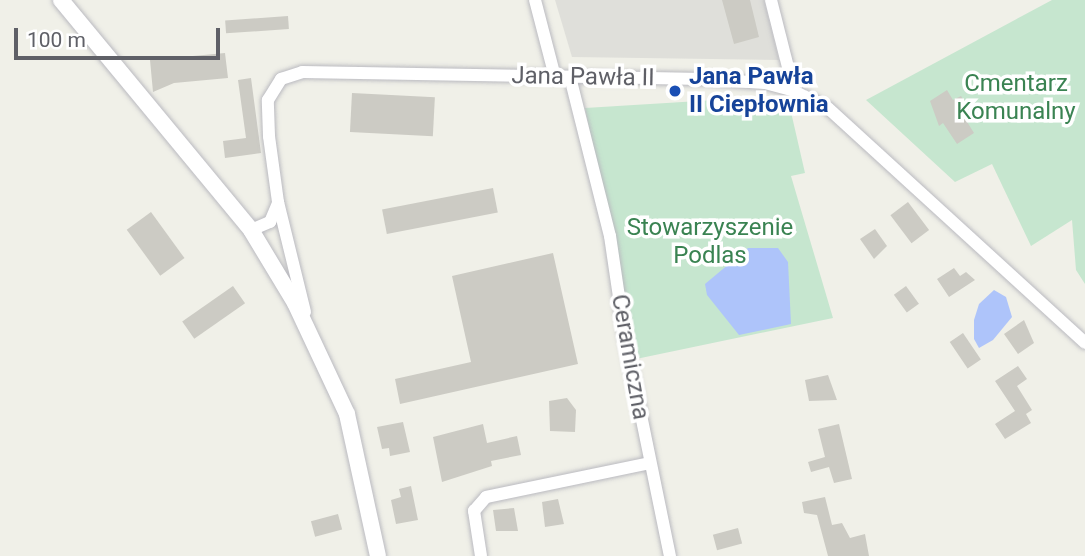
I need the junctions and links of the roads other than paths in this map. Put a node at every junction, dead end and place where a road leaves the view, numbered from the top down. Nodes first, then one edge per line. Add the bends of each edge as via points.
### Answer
1 (61, 0) edge
2 (535, 0) edge
3 (771, 0) edge
4 (570, 77) junction
5 (555, 78) junction
6 (794, 91) junction
7 (278, 202) junction
8 (251, 230) junction
9 (312, 333) junction
10 (1085, 343) edge
11 (650, 463) junction
12 (378, 556) edge
13 (481, 556) edge
14 (670, 556) edge

1 - 8 street
2 - 5 street
3 - 6 street
4 - 5 street, Jana Pawła II
4 - 6 street, Jana Pawła II via 739,80
4 - 11 street, Ceramiczna via 610,236
5 - 7 street, Jana Pawła II via 292,74 274,86 268,100
6 - 10 street, Jana Pawła II via 828,108
7 - 8 street via 270,222
7 - 9 street, Jana Pawła II
8 - 9 street
9 - 12 street via 347,414
11 - 13 street via 486,497 474,512
11 - 14 street, Ceramiczna

